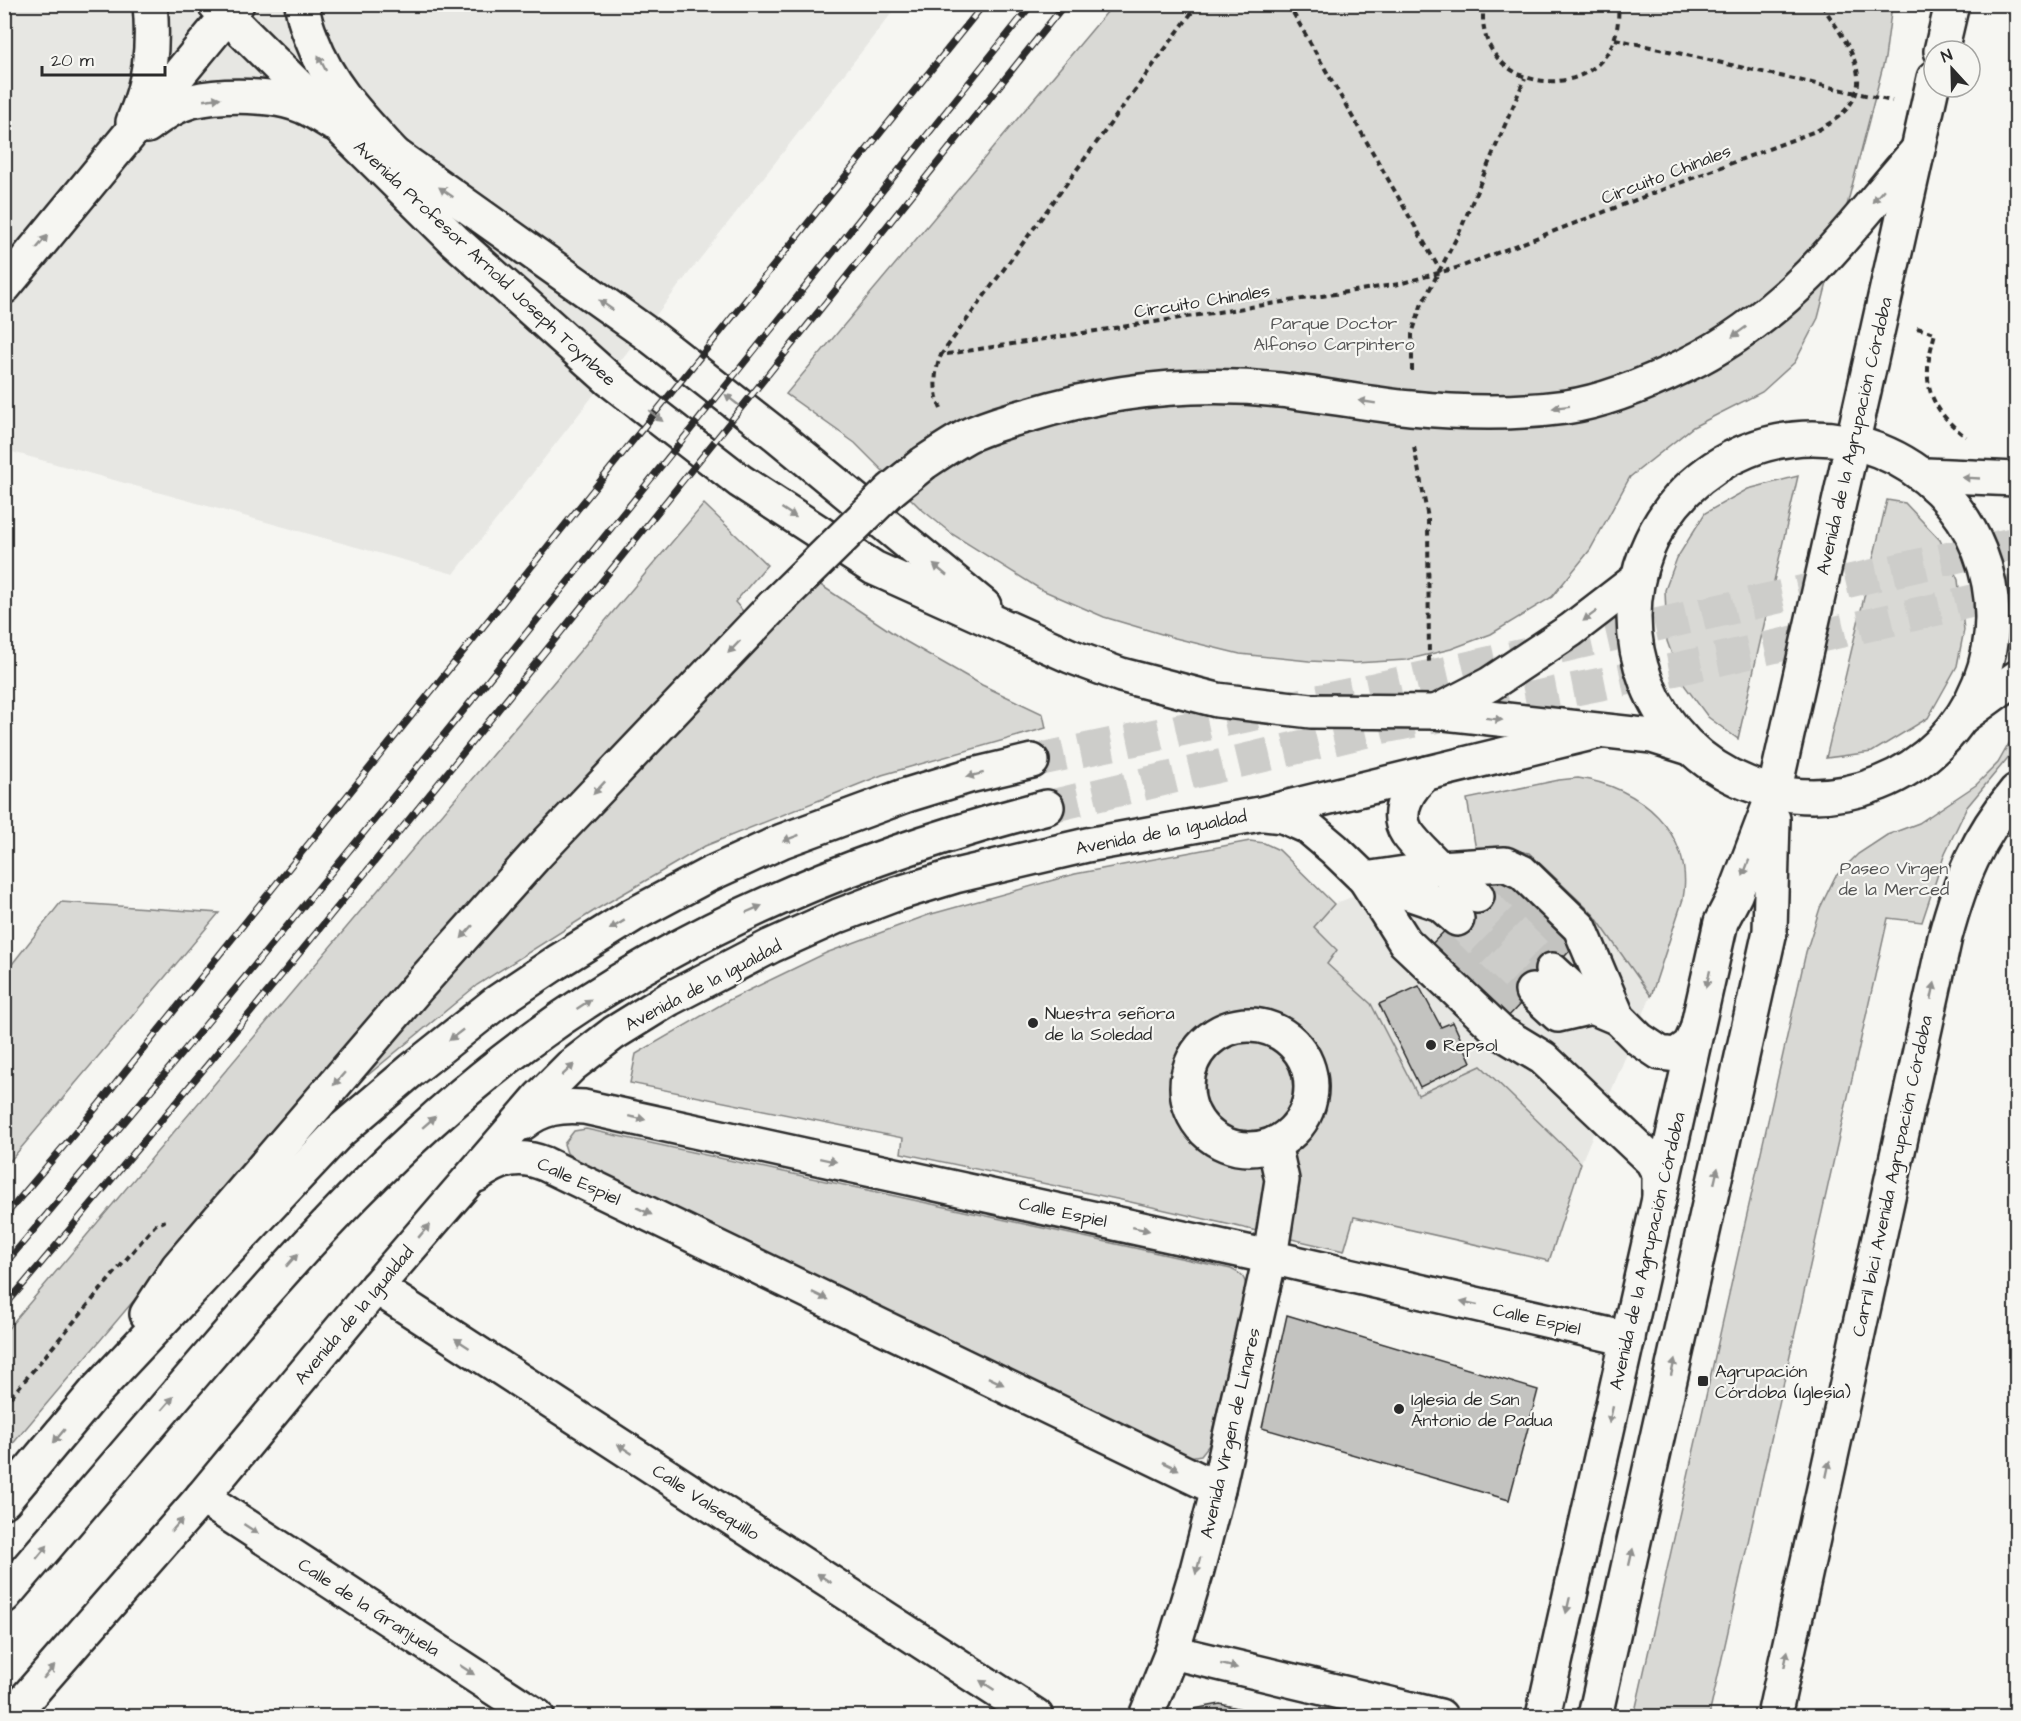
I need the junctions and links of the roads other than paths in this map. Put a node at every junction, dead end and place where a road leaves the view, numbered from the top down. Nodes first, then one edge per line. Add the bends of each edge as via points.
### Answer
1 (150, 4) edge
2 (302, 4) edge
3 (1954, 6) edge
4 (226, 9) edge
5 (1945, 39) edge
6 (298, 87) junction
7 (1929, 99) edge
8 (339, 127) junction
9 (124, 143) junction
10 (1916, 151) junction
11 (397, 157) junction
12 (4, 287) edge
13 (1854, 441) junction
14 (1926, 475) junction
15 (2016, 479) edge
16 (1636, 580) junction
17 (1018, 633) junction
18 (2016, 678) edge
19 (1436, 712) junction
20 (1961, 718) junction
21 (1605, 730) junction
22 (1687, 747) junction
23 (1032, 761) tunnel mouth
24 (1427, 773) junction
25 (2016, 791) edge
26 (1774, 793) junction
27 (1047, 807) tunnel mouth
28 (1260, 814) junction
29 (1439, 868) junction
30 (1365, 879) junction
31 (1605, 1012) junction
32 (1558, 1015) junction
33 (1500, 1032) junction
34 (1696, 1032) junction
35 (506, 1137) junction
36 (1274, 1144) dead end
37 (460, 1189) junction
38 (1659, 1199) junction
39 (1270, 1257) junction
40 (376, 1287) junction
41 (1628, 1339) junction
42 (96, 1391) junction
43 (1218, 1489) junction
44 (202, 1497) junction
45 (4, 1501) edge
46 (4, 1596) edge
47 (1172, 1652) junction
48 (11, 1716) edge
49 (537, 1716) edge
50 (1036, 1716) edge
51 (1146, 1716) edge
52 (1440, 1716) edge
53 (1543, 1716) edge
54 (1595, 1716) edge
55 (1774, 1716) edge

1 - 9 main road via 150,67
11 -> 2 main road via 345,100 321,63
3 - 5 main road, Avenida de la Agrupación Córdoba
4 - 6 main road, Avenida Profesor Arnold Joseph Toynbee
4 - 9 main road
6 - 8 main road, Avenida Profesor Arnold Joseph Toynbee
6 - 11 main road, Avenida Profesor Arnold Joseph Toynbee
7 - 10 main road, Avenida de la Agrupación Córdoba
9 -> 8 main road via 160,116 181,106 227,97 264,97 302,106
8 -> 17 main road, Avenida Profesor Arnold Joseph Toynbee via 454,240 610,380 740,481 874,568
12 -> 9 main road
10 - 13 main road, Avenida de la Agrupación Córdoba
10 -> 42 main road, bridge via 1810,273 1761,316 1688,364 1648,382 1568,406 1487,412 1412,408 1280,390 1162,387 1077,401 996,424 924,463 891,490 774,605 543,848 417,988 178,1267
17 -> 11 main road, Avenida Profesor Arnold Joseph Toynbee via 653,338
13 - 14 main road via 1892,454
13 - 16 main road via 1797,438 1742,452 1694,483 1658,527
13 - 26 main road, Avenida de la Agrupación Córdoba
15 -> 14 main road
14 - 20 main road via 1962,514 1986,563 1994,616 1985,670
16 -> 19 main road, Avenida Profesor Arnold Joseph Toynbee via 1499,678
16 - 22 main road via 1633,625 1641,670 1658,712
17 - 19 main road, Avenida Profesor Arnold Joseph Toynbee via 1121,675 1217,700 1311,711
18 - 20 main road
19 -> 21 main road, Avenida Profesor Arnold Joseph Toynbee
20 - 26 main road via 1925,757 1879,783 1827,795
21 - 22 main road, Avenida Profesor Arnold Joseph Toynbee via 1652,736
21 - 24 main road, Avenida de la Igualdad
22 - 26 main road via 1727,776
23 -> 42 main road via 908,795 782,841 633,915 497,1002 339,1132
24 - 28 main road, Avenida de la Igualdad
24 - 29 main road via 1409,790 1402,819 1407,832
55 -> 25 main road, Carril bici Avenida Agrupación Córdoba via 1945,937 1967,867
26 -> 34 main road, Avenida de la Agrupación Córdoba via 1721,922
54 -> 26 main road, Avenida de la Agrupación Córdoba via 1770,931
46 -> 27 main road via 293,1259 377,1170 525,1044 664,954 735,917 901,849
28 - 30 main road via 1283,816 1308,827
35 -> 28 main road, Avenida de la Igualdad via 571,1066 614,1033 719,972 838,916 906,891 1014,861
29 - 30 main road
29 - 30 main road via 1467,885 1467,907 1440,904
29 - 31 main road via 1505,864 1522,872 1580,928
30 - 33 main road via 1405,942
31 - 32 main road
31 - 32 main road via 1542,981
31 - 34 main road via 1660,1053 1676,1055 1690,1045
32 - 33 main road
33 - 38 main road via 1543,1058 1652,1161 1659,1174
34 - 38 main road, Avenida de la Agrupación Córdoba
35 - 37 main road, Avenida de la Igualdad
35 -> 39 main road, Calle Espiel via 539,1112 567,1105 584,1107
36 - 39 main road, Avenida Virgen de Linares via 1282,1180
40 -> 37 main road, Avenida de la Igualdad
37 -> 43 main road, Calle Espiel via 505,1160 532,1158
38 - 41 main road, Avenida de la Agrupación Córdoba
41 -> 39 main road, Calle Espiel
39 - 43 main road, Avenida Virgen de Linares
40 - 44 main road, Avenida de la Igualdad
50 -> 40 main road, Calle Valsequillo
41 -> 53 main road, Avenida de la Agrupación Córdoba
42 -> 45 main road
43 -> 47 main road, Avenida Virgen de Linares
48 -> 44 main road, Avenida de la Igualdad
44 -> 49 main road, Calle de la Granjuela
47 - 51 main road, Avenida Virgen de Linares
47 -> 52 main road

